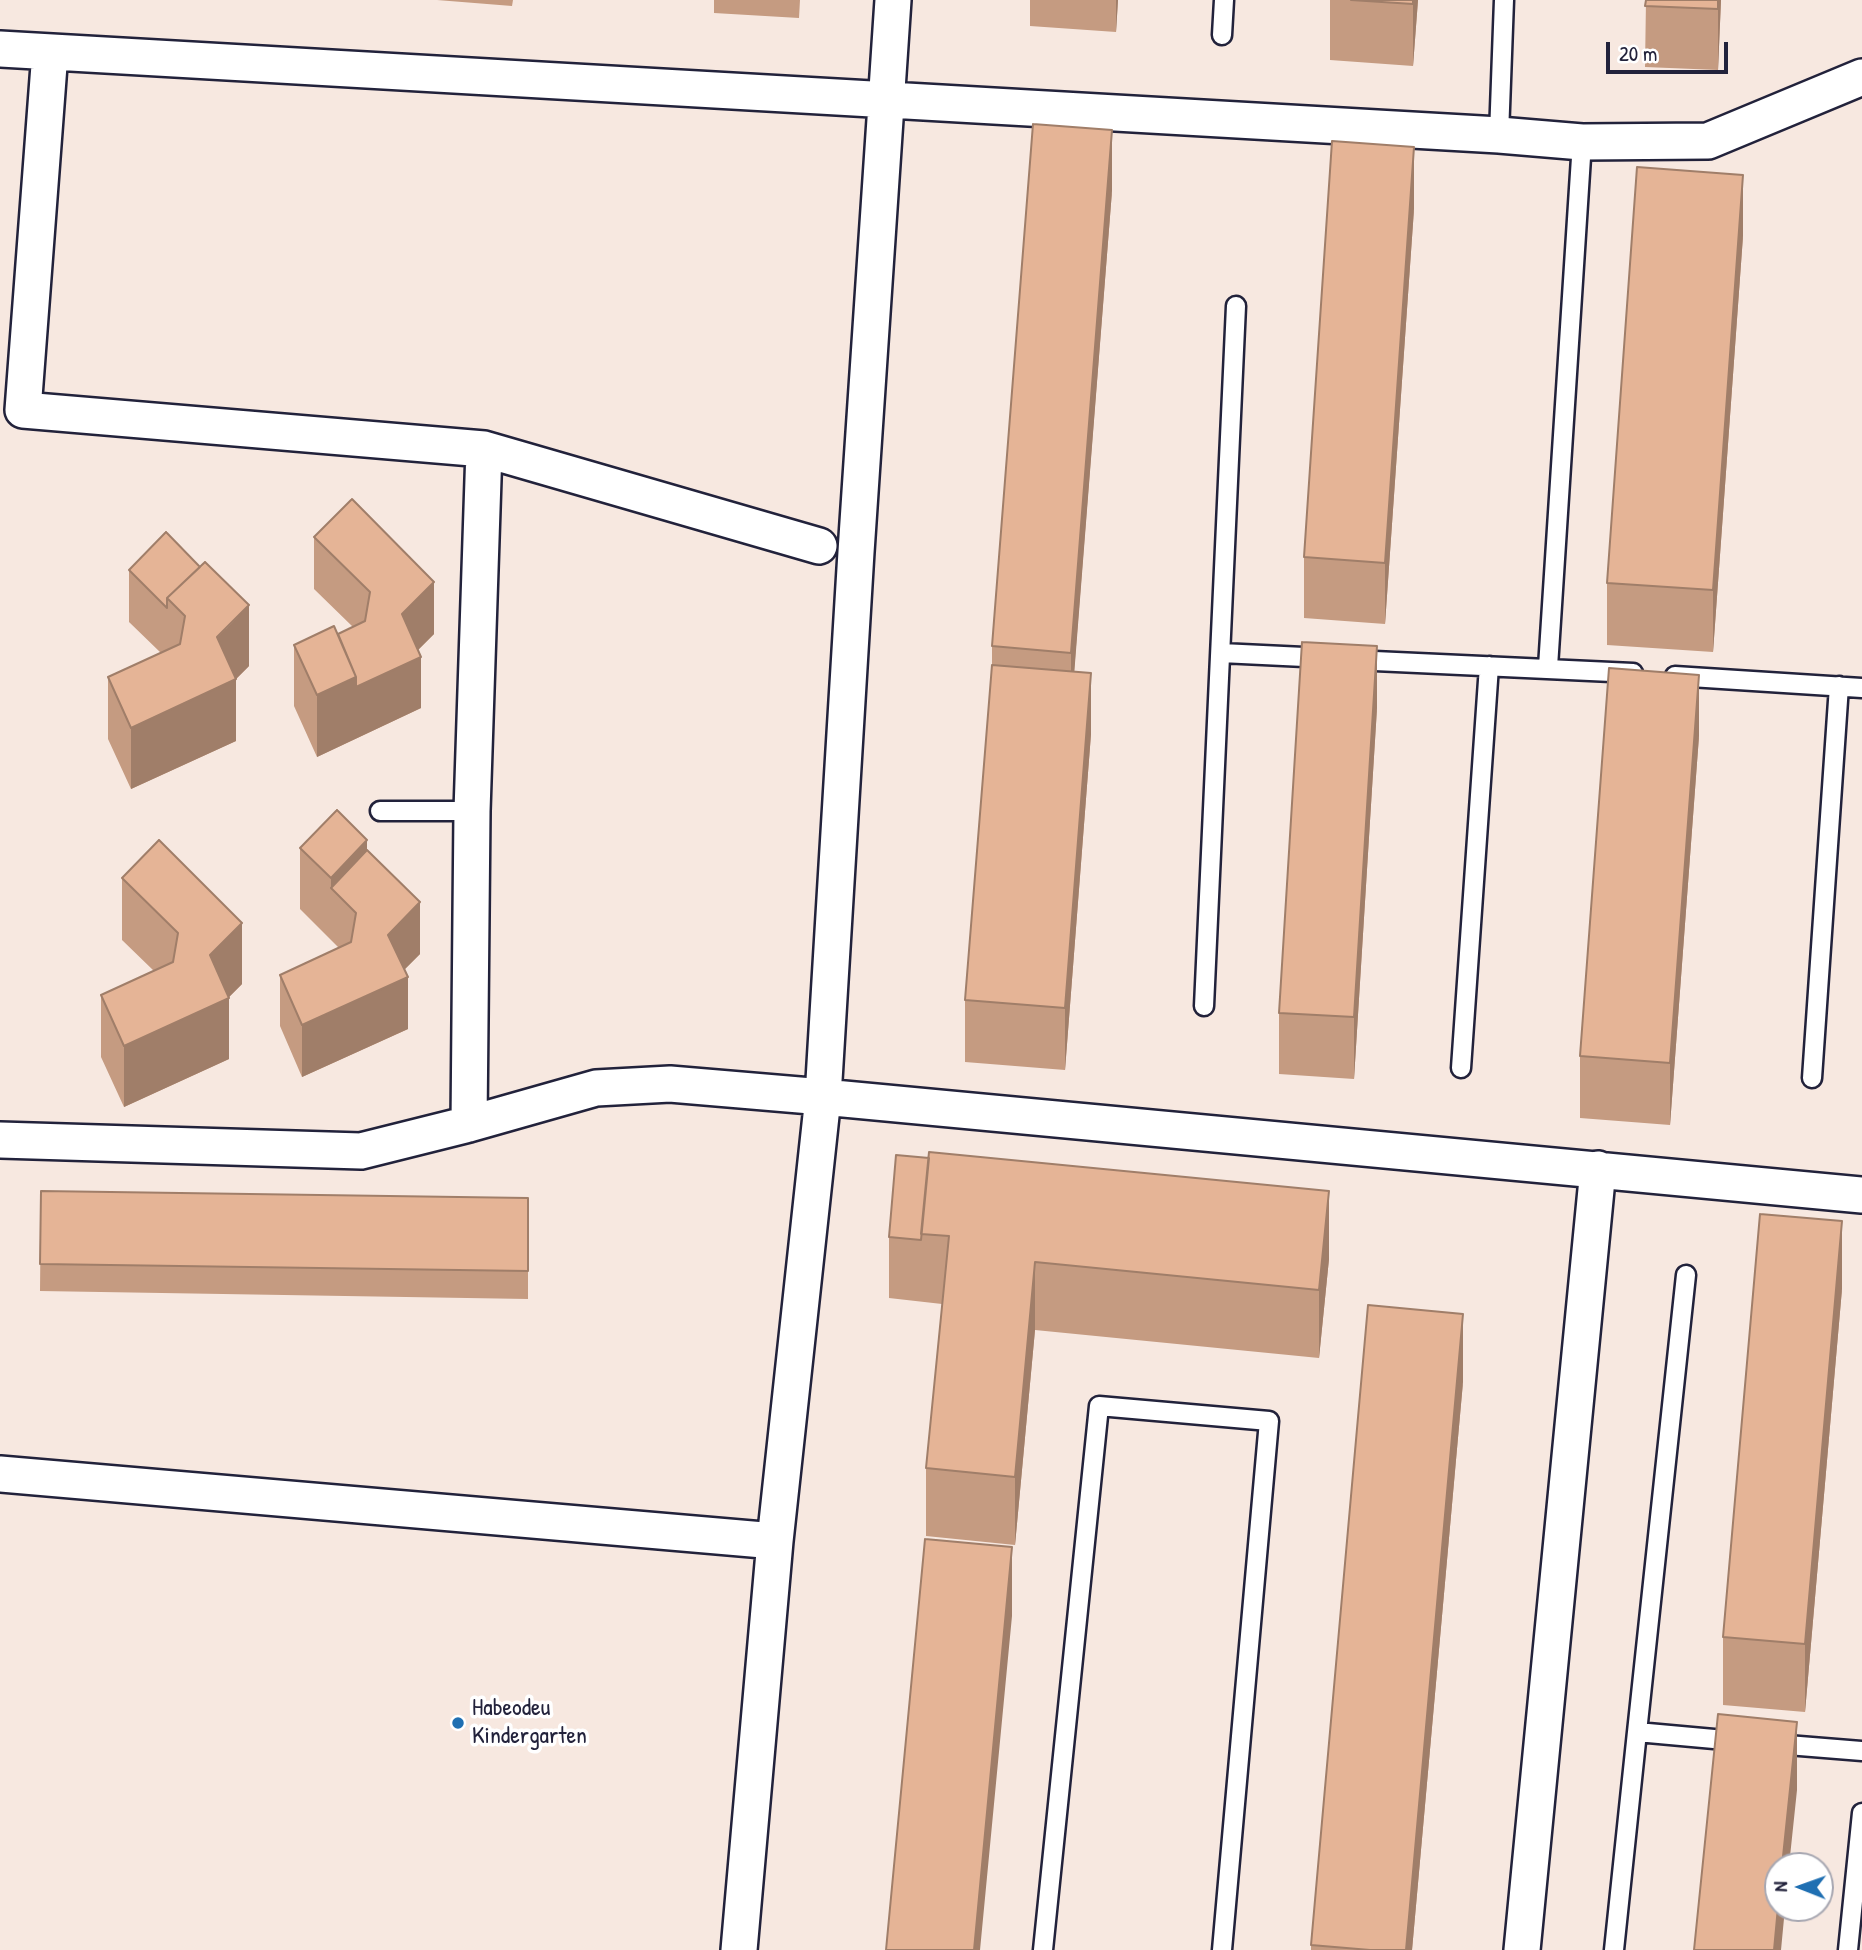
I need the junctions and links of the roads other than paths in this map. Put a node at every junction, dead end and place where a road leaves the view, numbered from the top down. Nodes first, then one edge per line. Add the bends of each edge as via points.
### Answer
1 (893, 0) edge
2 (1224, 0) edge
3 (1504, 0) edge
4 (1222, 35) dead end
5 (0, 49) edge
6 (50, 52) junction
7 (1862, 77) edge
8 (888, 102) junction
9 (1499, 135) junction
10 (1582, 142) junction
11 (1236, 306) dead end
12 (484, 449) junction
13 (819, 547) dead end
14 (1220, 653) junction
15 (1489, 666) junction
16 (1548, 667) junction
17 (1839, 686) junction
18 (1862, 688) edge
19 (380, 811) dead end
20 (472, 811) junction
21 (1204, 1006) dead end
22 (1461, 1069) dead end
23 (1812, 1078) dead end
24 (823, 1097) junction
25 (469, 1124) junction
26 (0, 1140) edge
27 (1598, 1169) junction
28 (1862, 1195) edge
29 (1686, 1275) dead end
30 (0, 1474) edge
31 (775, 1541) junction
32 (1637, 1732) junction
33 (1862, 1751) edge
34 (1862, 1813) edge
35 (739, 1950) edge
36 (1043, 1950) edge
37 (1222, 1950) edge
38 (1522, 1950) edge
39 (1614, 1950) edge
40 (1848, 1950) edge

1 - 8 street
2 - 4 lane
3 - 9 lane
5 - 6 street
6 - 8 street
6 - 12 street via 23,410
7 - 10 street via 1708,141
8 - 9 street
8 - 24 street
9 - 10 street
10 - 16 lane
11 - 14 lane
12 - 13 street
12 - 20 street
14 - 15 lane
14 - 21 lane
15 - 16 lane
15 - 22 lane
16 - 17 lane
17 - 18 lane
17 - 23 lane
19 - 20 lane
20 - 25 street
24 - 25 street via 670,1084 596,1088
24 - 27 street
24 - 31 street
25 - 26 street via 361,1151
27 - 28 street
27 - 38 street
29 - 32 lane
30 - 31 street
31 - 35 street
32 - 33 lane
32 - 39 lane
34 - 40 lane
36 - 37 lane via 1099,1406 1269,1421

